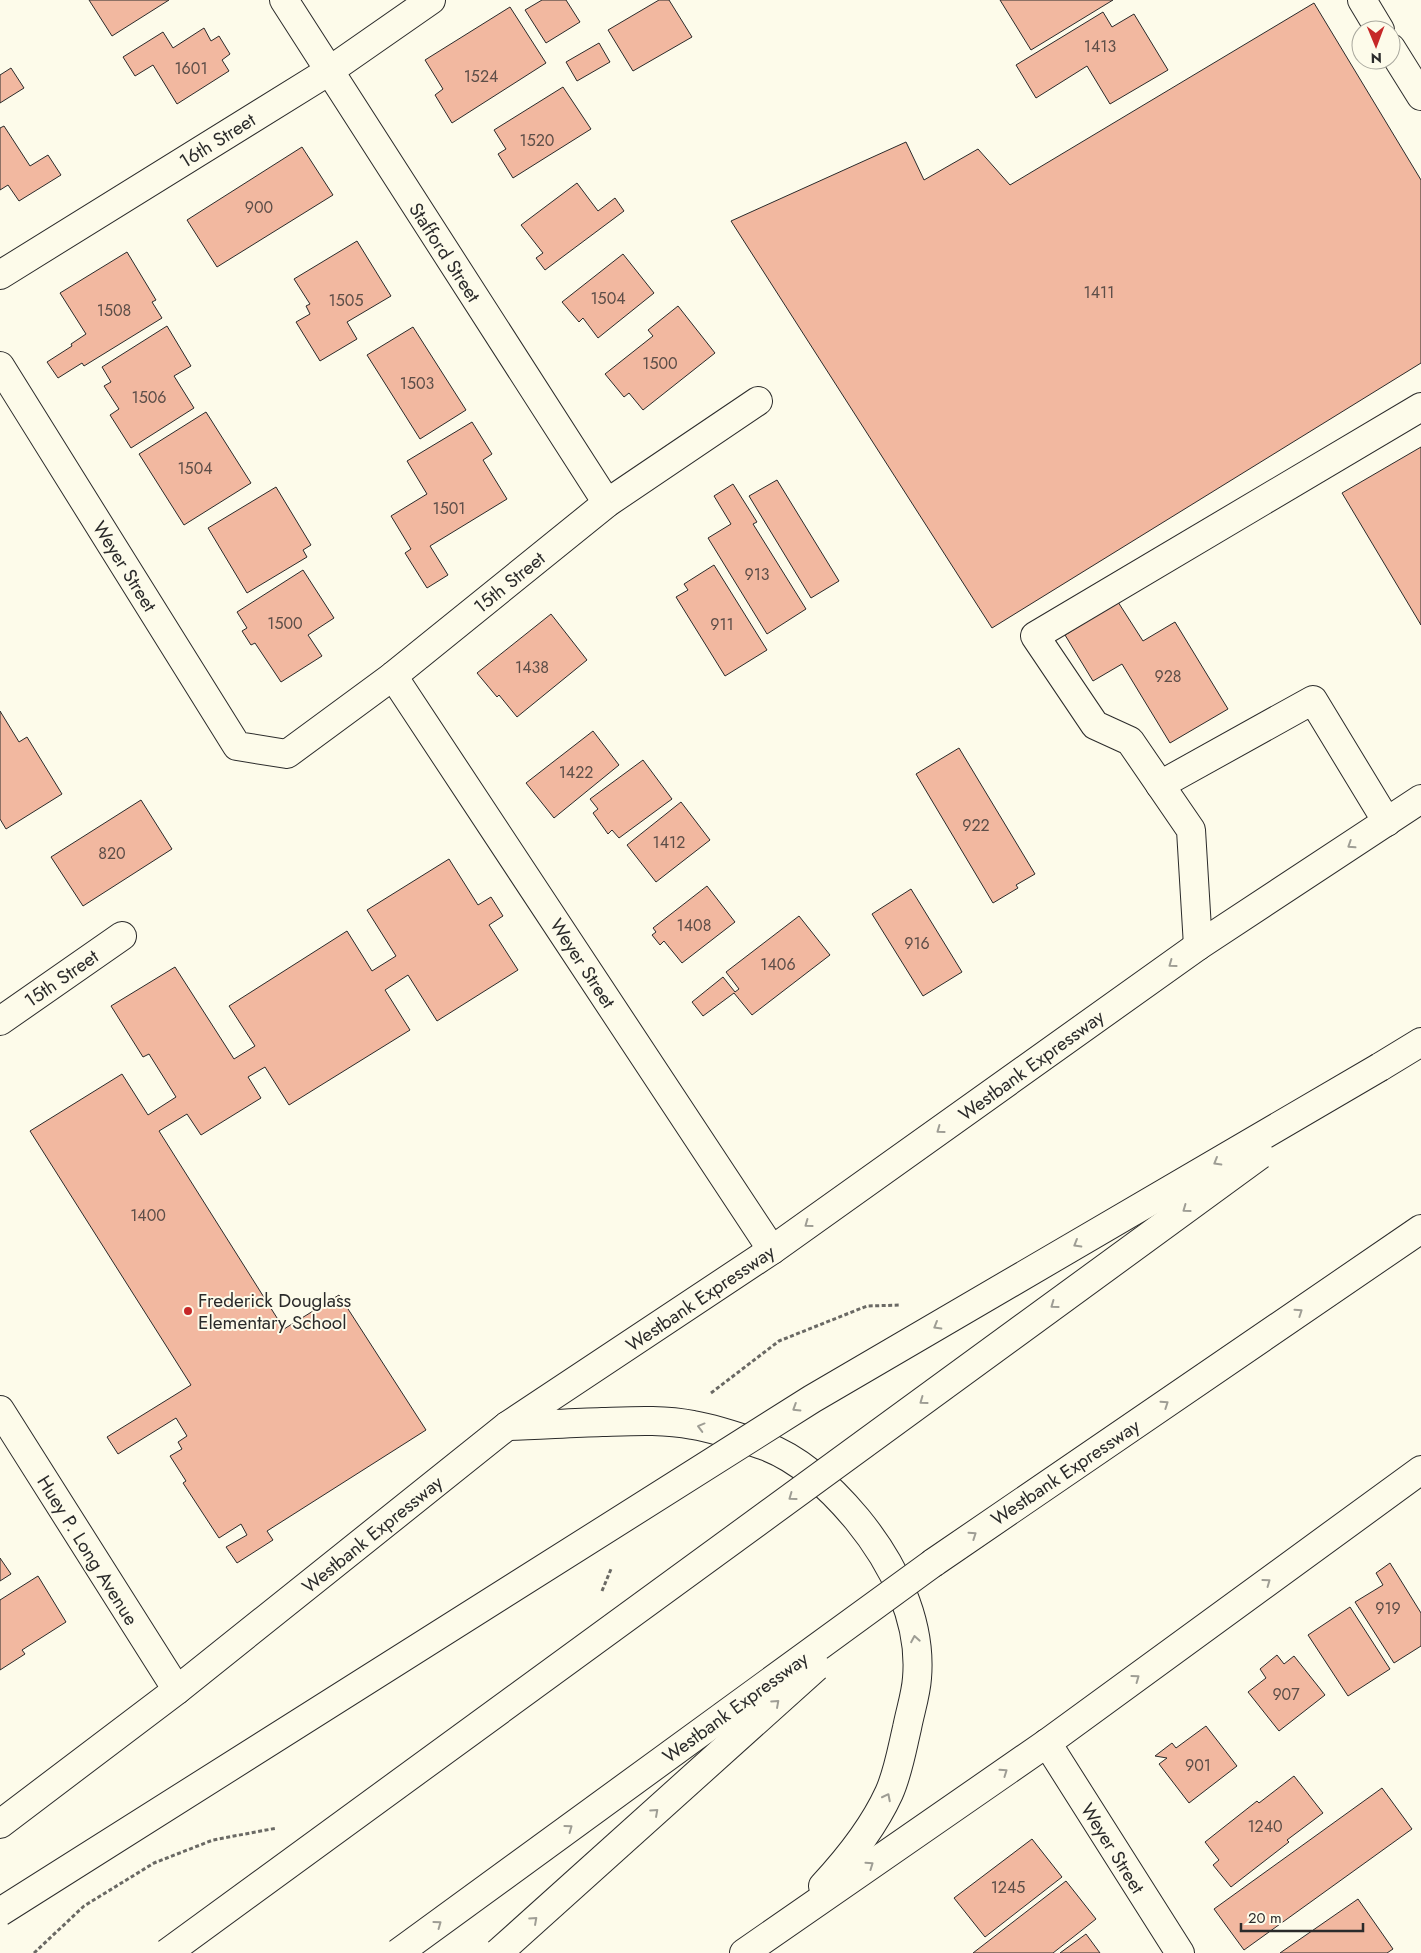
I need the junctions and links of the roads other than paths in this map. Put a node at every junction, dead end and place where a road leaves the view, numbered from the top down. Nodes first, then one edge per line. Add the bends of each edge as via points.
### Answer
1 (284, 0) edge
2 (431, 0) edge
3 (1362, 0) edge
4 (1374, 20) edge
5 (1401, 64) edge
6 (329, 71) junction
7 (1421, 96) edge
8 (0, 274) edge
9 (0, 366) edge
10 (758, 401) dead end
11 (1421, 408) edge
12 (606, 503) junction
13 (394, 676) junction
14 (260, 750) joint
15 (1160, 785) junction
16 (1421, 799) edge
17 (1387, 822) junction
18 (122, 936) dead end
19 (1198, 946) junction
20 (0, 1021) edge
21 (1421, 1042) edge
22 (1380, 1067) junction
23 (1421, 1229) edge
24 (772, 1250) junction
25 (0, 1410) edge
26 (507, 1426) junction
27 (1421, 1470) edge
28 (933, 1562) junction
29 (177, 1690) junction
30 (1047, 1743) junction
31 (0, 1824) edge
32 (0, 1912) edge
33 (794, 1919) junction
34 (167, 1953) edge
35 (398, 1953) edge
36 (498, 1953) edge
37 (744, 1953) edge
38 (1180, 1953) edge

1 - 6 main road, Stafford Street
2 - 6 main road, 16th Street
3 - 4 main road
5 - 7 main road
6 - 8 main road, 16th Street
6 - 12 main road, Stafford Street
9 - 14 main road, Weyer Street via 237,746
10 - 12 main road, 15th Street
11 - 15 main road via 1035,636 1095,725 1130,741
12 - 13 main road, 15th Street
13 - 14 main road, 15th Street via 287,754
13 - 24 main road, Weyer Street
15 - 17 main road via 1312,700
15 - 19 main road via 1191,830
16 - 17 main road, Westbank Expressway
17 -> 19 main road, Westbank Expressway
18 - 20 main road, 15th Street
19 -> 24 main road, Westbank Expressway
21 - 22 main road
22 -> 32 main road, bridge via 803,1404
22 -> 34 main road, bridge
28 -> 23 main road, Westbank Expressway
24 - 26 main road, Westbank Expressway
25 - 29 main road, Huey P. Long Avenue
26 - 29 main road, Westbank Expressway
33 -> 26 main road via 869,1830 890,1792 900,1758 917,1678 916,1644 909,1611 893,1572 868,1532 840,1501 800,1464 767,1447 692,1424 652,1420
30 -> 27 main road
35 -> 28 main road, Westbank Expressway, bridge
36 -> 28 main road, bridge
29 - 31 main road, Westbank Expressway
33 -> 30 main road
30 - 38 main road, Weyer Street
33 - 37 main road

